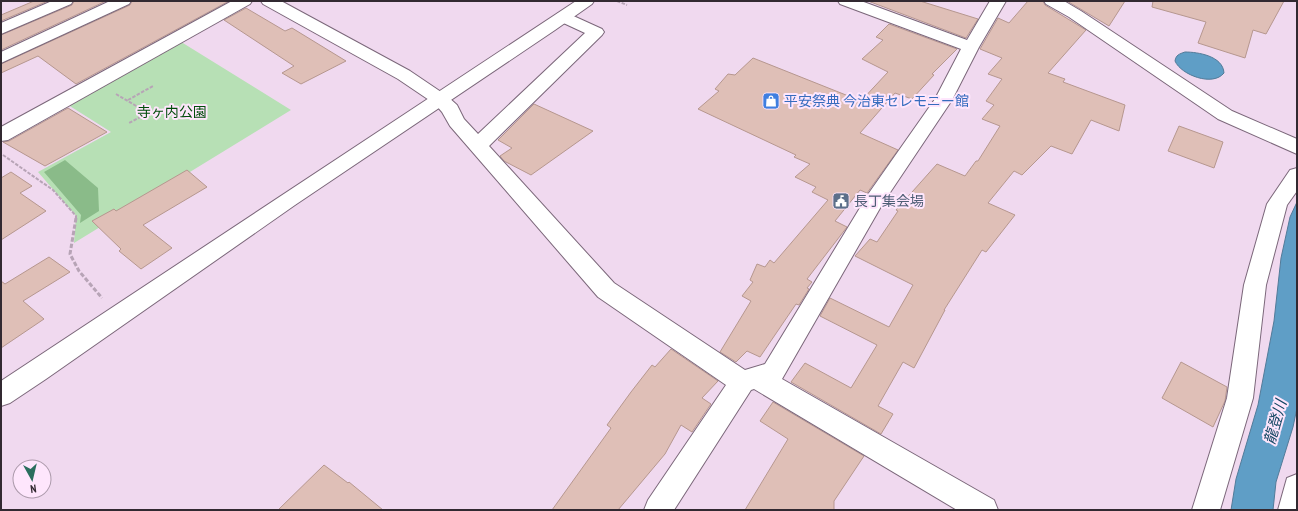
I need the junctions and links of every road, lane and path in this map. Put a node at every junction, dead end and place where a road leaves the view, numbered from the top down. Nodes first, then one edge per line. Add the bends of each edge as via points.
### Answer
1 (64, 1) edge
2 (123, 1) edge
3 (244, 1) edge
4 (269, 1) edge
5 (586, 1) edge
6 (617, 1) edge
7 (846, 1) edge
8 (998, 1) edge
9 (1052, 1) edge
10 (627, 5) dead end
11 (562, 17) junction
12 (1, 29) edge
13 (971, 47) junction
14 (1, 58) edge
15 (153, 86) dead end
16 (110, 91) dead end
17 (441, 100) junction
18 (127, 101) junction
19 (129, 123) dead end
20 (1, 135) edge
21 (478, 145) junction
22 (1297, 147) edge
23 (1, 153) edge
24 (1297, 175) edge
25 (117, 318) junction
26 (750, 380) junction
27 (1, 395) edge
28 (1297, 488) edge
29 (658, 510) edge
30 (984, 510) edge
31 (1206, 510) edge
32 (1292, 510) edge

1 - 12 street
2 - 14 street
3 - 20 street
4 - 17 street via 377,60
5 - 11 street
6 - 10 path
7 - 13 street
8 - 13 street
9 - 22 street via 1225,115
11 - 17 street
11 - 21 street via 596,32
13 - 26 street via 943,100 876,198 773,372
15 - 18 path
16 - 18 path
17 - 21 street
17 - 25 street
18 - 19 path via 148,113
21 - 26 street via 606,290
23 - 25 path via 53,190 76,216 70,254 79,271
24 - 31 street via 1277,204 1255,285 1240,398
25 - 27 street
26 - 29 street
26 - 30 street
28 - 32 street

